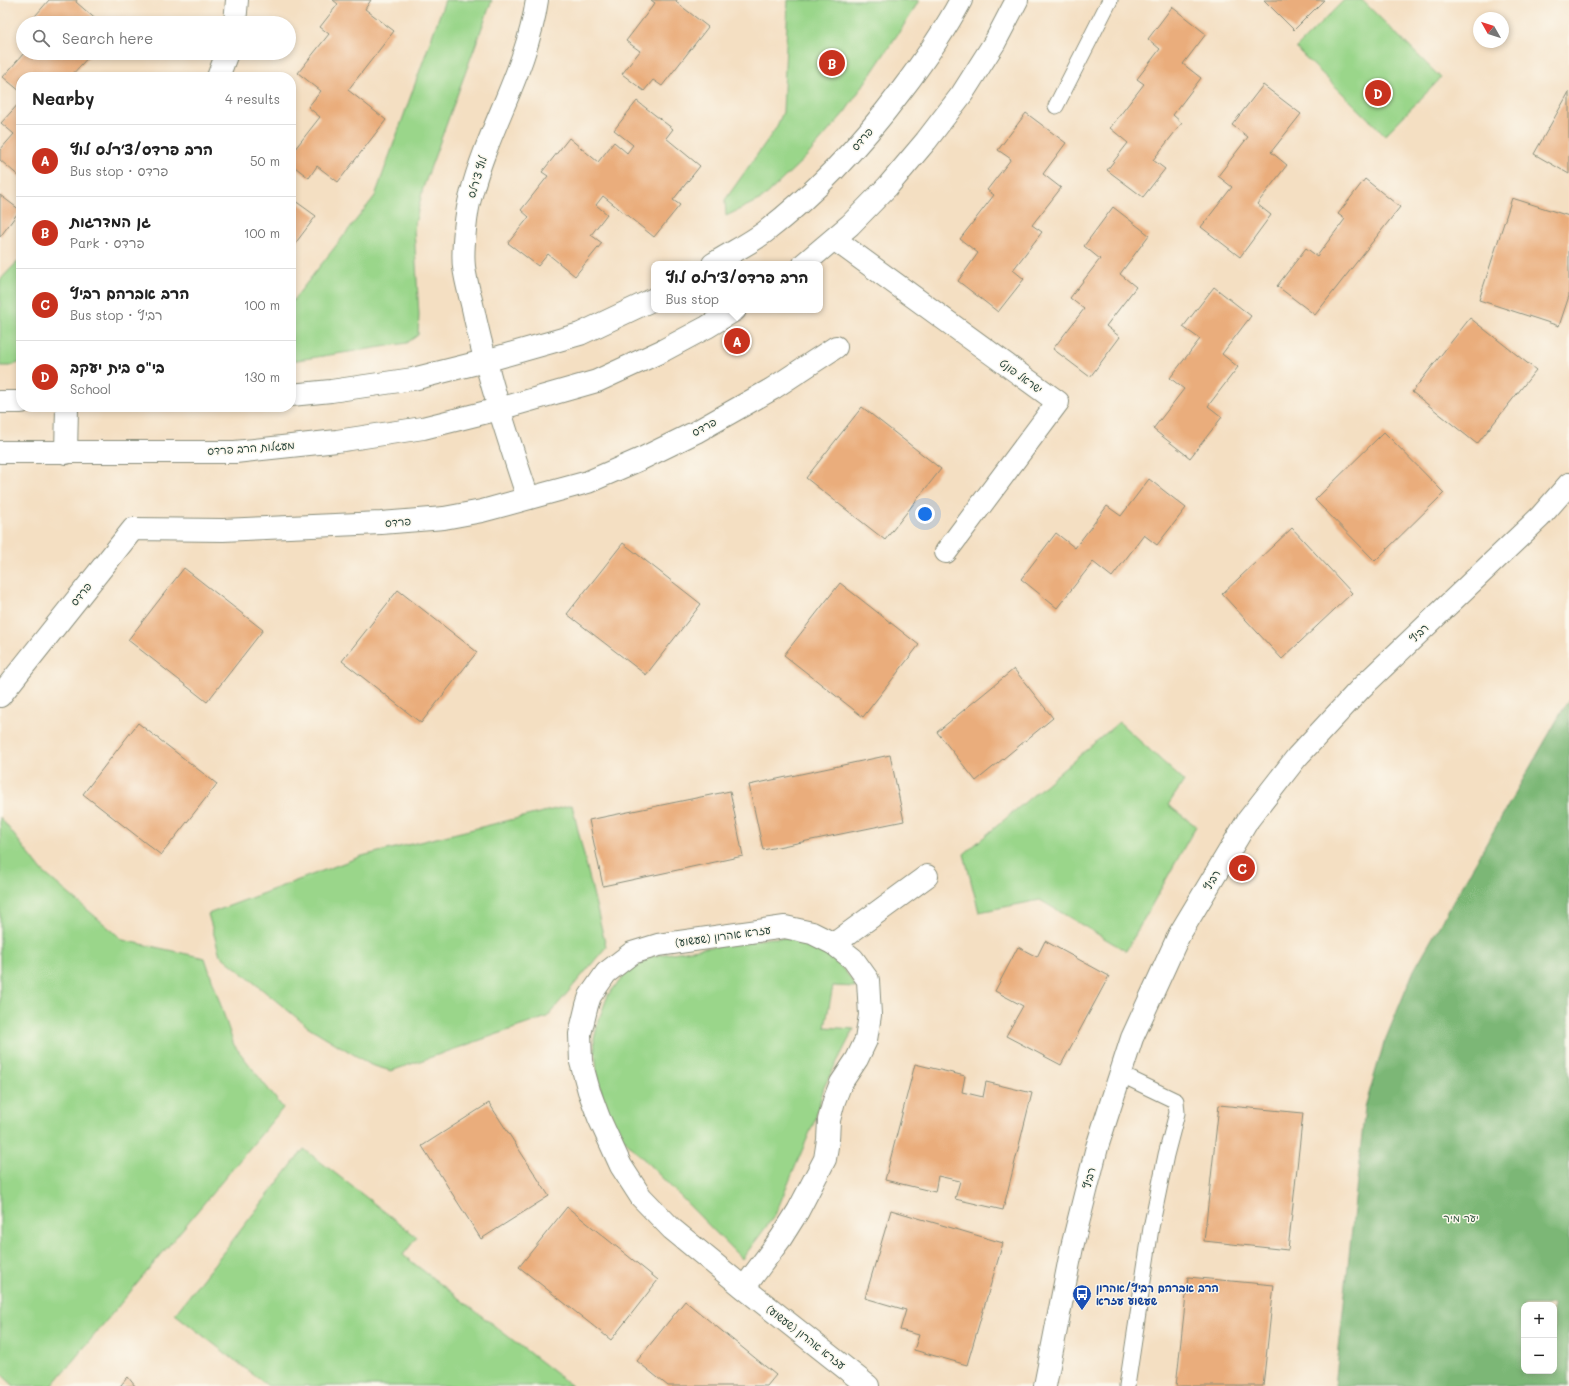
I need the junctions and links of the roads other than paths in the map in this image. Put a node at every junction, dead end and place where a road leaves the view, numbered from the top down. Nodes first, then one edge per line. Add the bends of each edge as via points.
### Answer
1 (237, 0) edge
2 (536, 0) edge
3 (961, 0) edge
4 (1017, 0) edge
5 (1110, 0) edge
6 (236, 16) edge
7 (224, 60) edge
8 (220, 72) edge
9 (1056, 106) dead end
10 (834, 239) junction
11 (718, 261) edge
12 (808, 261) edge
13 (651, 300) edge
14 (729, 313) edge
15 (836, 347) dead end
16 (485, 361) junction
17 (296, 395) edge
18 (0, 402) edge
19 (16, 402) edge
20 (499, 409) junction
21 (67, 412) edge
22 (0, 452) edge
23 (66, 453) junction
24 (1569, 484) edge
25 (528, 498) junction
26 (946, 552) dead end
27 (0, 696) edge
28 (927, 876) dead end
29 (834, 944) junction
30 (1120, 1074) junction
31 (744, 1288) junction
32 (868, 1386) edge
33 (1045, 1386) edge
34 (1127, 1386) edge

1 - 6 street
2 - 16 street, לוץ צ'רלס via 534,20 515,80 488,143 470,196 465,231 464,267
3 - 11 street, פרדס via 922,65 850,153 816,188 764,232
4 - 10 street via 995,42 962,94 888,186
5 - 9 lane
7 - 8 street
10 - 12 street
10 - 26 street, ישראל פונט via 1058,402
13 - 16 street via 580,334
14 - 20 street via 664,350 597,381
15 - 25 street, פרדס via 772,389 641,459 588,482
16 - 17 street via 414,379
16 - 20 street, לוץ צ'רלס
18 - 19 street
20 - 23 street, מעגלות הרב פרדס via 423,428 337,441 234,452
20 - 25 street, לוץ צ'רלס
21 - 23 street
22 - 23 street, מעגלות הרב פרדס
24 - 30 street, רביץ via 1540,517 1361,688 1297,757 1248,820 1179,935 1132,1038
25 - 27 street, פרדס via 444,518 223,530 133,530
28 - 29 street
29 - 31 street, עזרא אהרון (שעשוע) via 853,959 868,980 870,1014 866,1040 857,1059 840,1083 829,1120 825,1159 798,1211
29 - 31 street, עזרא אהרון (שעשוע) via 812,933 785,927 658,945 632,954 606,973 586,1005 580,1034 581,1062 599,1118 621,1166 641,1197 672,1229
30 - 33 street, רביץ via 1097,1147 1072,1247
30 - 34 lane via 1176,1101 1177,1113 1151,1228
31 - 32 street, עזרא אהרון (שעשוע)

